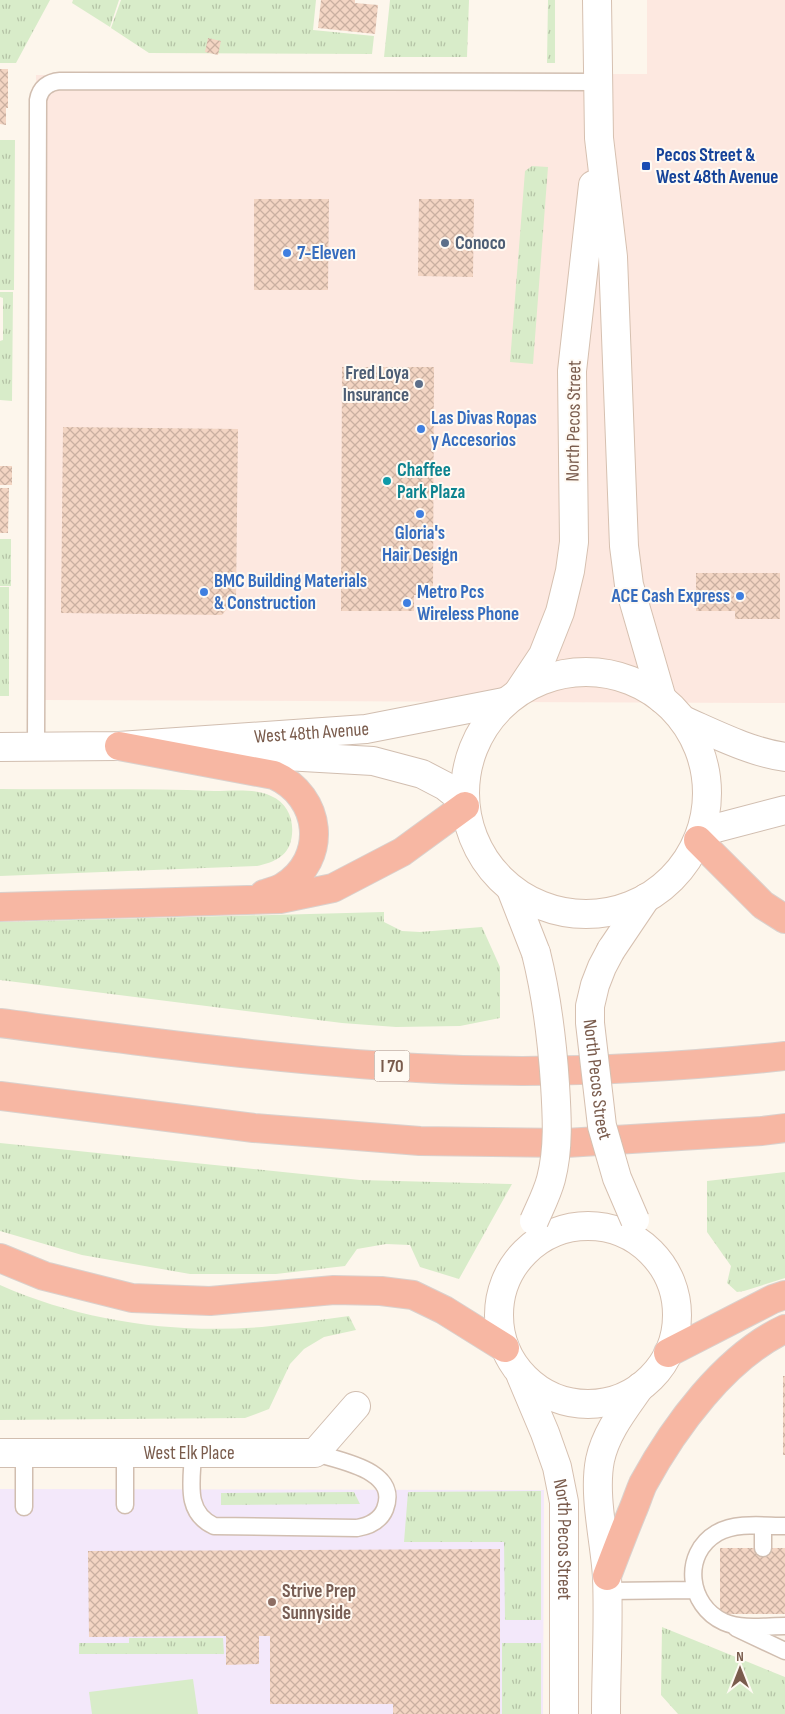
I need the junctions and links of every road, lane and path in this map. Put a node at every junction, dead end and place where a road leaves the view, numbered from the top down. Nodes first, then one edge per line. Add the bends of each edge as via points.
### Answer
1 (598, 0) edge
2 (598, 82) junction
3 (598, 138) junction
4 (511, 697) junction
5 (662, 698) junction
6 (683, 720) junction
7 (118, 746) junction
8 (0, 747) edge
9 (36, 747) junction
10 (785, 757) edge
11 (465, 804) junction
12 (785, 810) edge
13 (699, 836) junction
14 (511, 889) junction
15 (646, 898) junction
16 (234, 900) junction
17 (0, 907) edge
18 (785, 919) edge
19 (0, 1023) edge
20 (785, 1056) edge
21 (0, 1096) edge
22 (785, 1128) edge
23 (0, 1258) edge
24 (660, 1262) junction
25 (515, 1264) junction
26 (785, 1295) edge
27 (785, 1329) edge
28 (505, 1348) junction
29 (668, 1352) junction
30 (520, 1373) junction
31 (640, 1386) junction
32 (356, 1406) dead end
33 (315, 1453) junction
34 (12, 1454) edge
35 (125, 1454) junction
36 (193, 1454) junction
37 (125, 1505) dead end
38 (24, 1507) dead end
39 (763, 1526) junction
40 (785, 1526) edge
41 (763, 1548) dead end
42 (607, 1584) junction
43 (695, 1590) junction
44 (725, 1623) junction
45 (785, 1626) edge
46 (785, 1651) edge
47 (567, 1709) edge
48 (606, 1714) edge

1 - 2 main road, North Pecos Street
2 - 3 main road, North Pecos Street
2 - 9 lane via 60,81 43,88 38,100
3 - 4 main road, North Pecos Street via 572,371 574,542 570,571 560,612 543,655
3 - 5 main road, North Pecos Street via 613,257 624,546 629,586
4 - 5 main road via 545,678 576,672 607,673 636,682
4 - 7 main road, West 48th Avenue via 366,729
4 - 11 main road, North Pecos Street via 493,714 475,742 466,773
5 - 6 main road
6 - 10 main road
6 - 13 main road via 698,745 706,774 707,803
7 - 9 main road, West 48th Avenue
7 - 11 main road, West 48th Avenue via 372,761 422,774 445,786
7 - 16 highway via 274,775 293,786 305,800 312,815 314,832 306,865 282,888
8 - 9 main road, West 48th Avenue
11 - 14 main road, North Pecos Street via 475,843 490,868
11 - 16 highway via 402,852 333,888 280,899
12 - 13 main road
13 - 15 main road via 685,863 668,883
13 - 18 highway via 763,905
14 - 15 main road via 542,906 577,914 613,911
14 - 25 main road, bridge via 536,952 548,1008 558,1131 545,1196
15 - 24 main road, North Pecos Street, bridge via 602,967 590,1006 590,1023 602,1126 617,1178 635,1220
16 - 17 highway
19 - 20 highway, I 70 via 263,1056 420,1068 630,1069
21 - 22 highway via 254,1128 420,1141 566,1143
23 - 28 highway via 44,1276 132,1298 210,1301 334,1290 381,1291 413,1296 444,1310
24 - 25 main road via 632,1238 590,1226 548,1235 524,1252
24 - 29 main road via 672,1286 676,1306 676,1326
25 - 28 main road via 507,1276 499,1304 500,1334
26 - 29 highway
27 - 42 highway via 743,1356 718,1378 673,1436 643,1485
28 - 30 main road
29 - 31 main road via 656,1371
30 - 31 main road via 541,1391 579,1403 617,1399
30 - 47 main road, North Pecos Street via 557,1467 564,1502
31 - 42 main road via 612,1428 600,1460 600,1510
32 - 33 main road
33 - 36 main road, West Elk Place
33 - 36 lane via 369,1470 378,1476 384,1484 387,1499 383,1514 376,1522 357,1528 214,1526 198,1516 194,1508
34 - 35 main road, West Elk Place
34 - 38 lane
35 - 36 main road, West Elk Place
35 - 37 lane
39 - 40 lane
39 - 41 lane
39 - 43 lane via 730,1528 706,1542 693,1566
42 - 43 lane
42 - 48 main road
43 - 44 lane via 710,1614
44 - 45 lane via 742,1626 763,1620
44 - 46 lane

